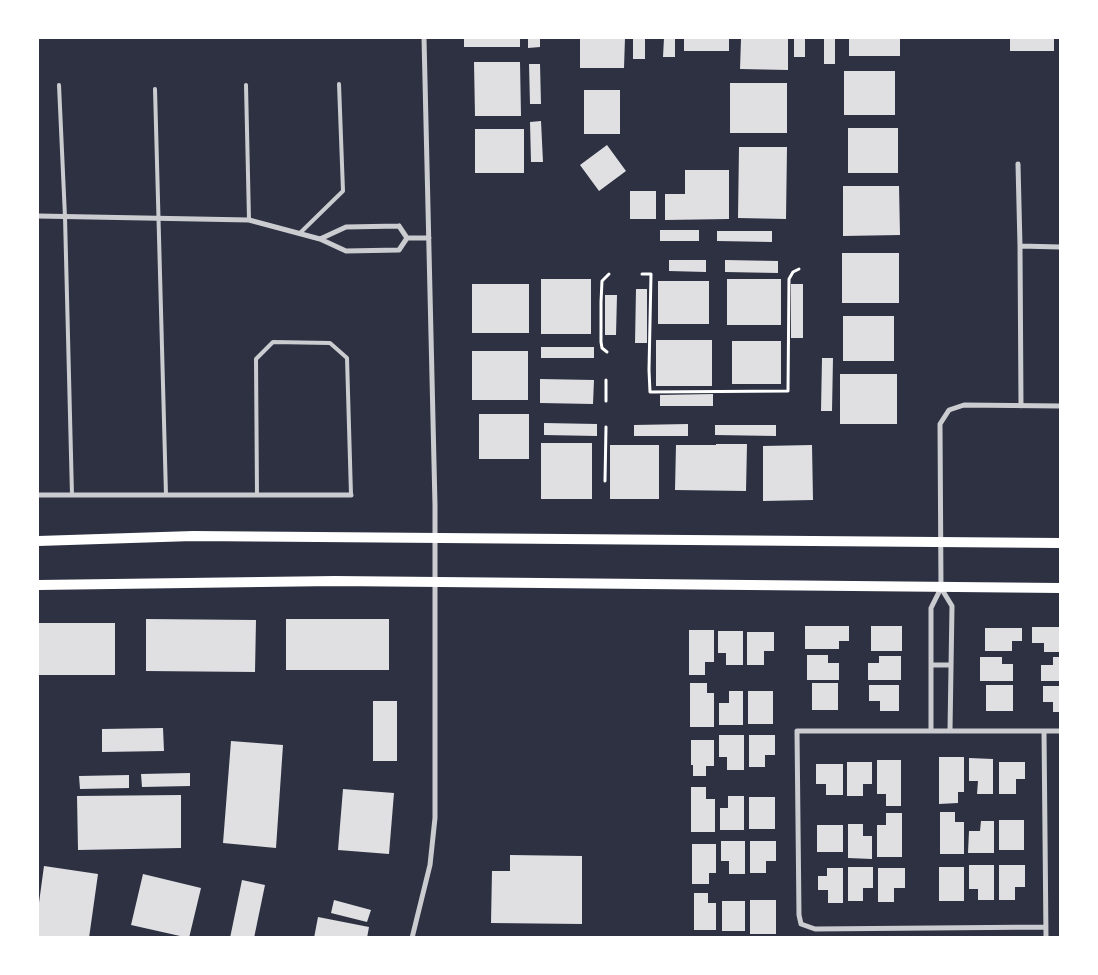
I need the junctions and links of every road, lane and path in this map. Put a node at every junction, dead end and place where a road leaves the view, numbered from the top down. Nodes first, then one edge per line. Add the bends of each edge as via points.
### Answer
1 (424, 38) edge
2 (339, 84) dead end
3 (59, 85) dead end
4 (246, 85) dead end
5 (154, 89) dead end
6 (1018, 164) dead end
7 (38, 216) edge
8 (65, 217) junction
9 (157, 218) junction
10 (249, 220) junction
11 (300, 234) junction
12 (407, 238) junction
13 (429, 238) junction
14 (320, 239) junction
15 (1020, 246) junction
16 (1060, 247) edge
17 (799, 269) dead end
18 (609, 274) dead end
19 (642, 274) dead end
20 (606, 352) dead end
21 (606, 380) dead end
22 (606, 402) dead end
23 (1021, 406) junction
24 (1060, 406) edge
25 (606, 427) dead end
26 (606, 481) dead end
27 (38, 495) edge
28 (72, 495) junction
29 (166, 495) junction
30 (258, 495) junction
31 (352, 495) joint
32 (435, 538) junction
33 (38, 540) edge
34 (942, 542) junction
35 (1060, 543) edge
36 (435, 582) junction
37 (38, 585) edge
38 (941, 588) junction
39 (1060, 588) edge
40 (931, 665) junction
41 (951, 665) junction
42 (931, 730) junction
43 (950, 730) junction
44 (1044, 731) junction
45 (1060, 731) edge
46 (1046, 926) junction
47 (412, 938) edge
48 (1046, 938) edge

1 - 13 street
2 - 11 lane via 343,191
3 - 8 lane
4 - 10 lane
5 - 9 lane
6 - 15 street
7 - 8 street
8 - 9 street
8 - 28 lane
9 - 10 street
9 - 29 lane
10 - 11 street
11 - 14 street
12 - 13 street
12 - 14 street via 399,250 346,251
12 - 14 street via 399,226 390,226 346,227
13 - 32 street
15 - 16 street
15 - 23 street
17 - 19 path via 789,279 788,391 650,392 651,274
18 - 20 path via 602,281 601,302 601,342
21 - 22 path
23 - 24 street
23 - 34 street via 964,405 948,410 940,424
25 - 26 path
27 - 28 street
28 - 29 street
29 - 30 street
30 - 31 street
30 - 31 lane via 256,359 273,342 330,343 347,358
32 - 33 main road via 193,536
32 - 34 main road
32 - 36 street
34 - 35 main road
34 - 38 street
36 - 37 main road
36 - 38 main road
36 - 47 street via 435,818 430,865
38 - 39 main road
38 - 40 street via 931,608
38 - 41 street via 952,606
40 - 41 street
40 - 42 street
41 - 43 street
42 - 43 street
42 - 46 street via 797,731 801,924 815,929
43 - 44 street
44 - 45 street
44 - 46 street
46 - 48 street

